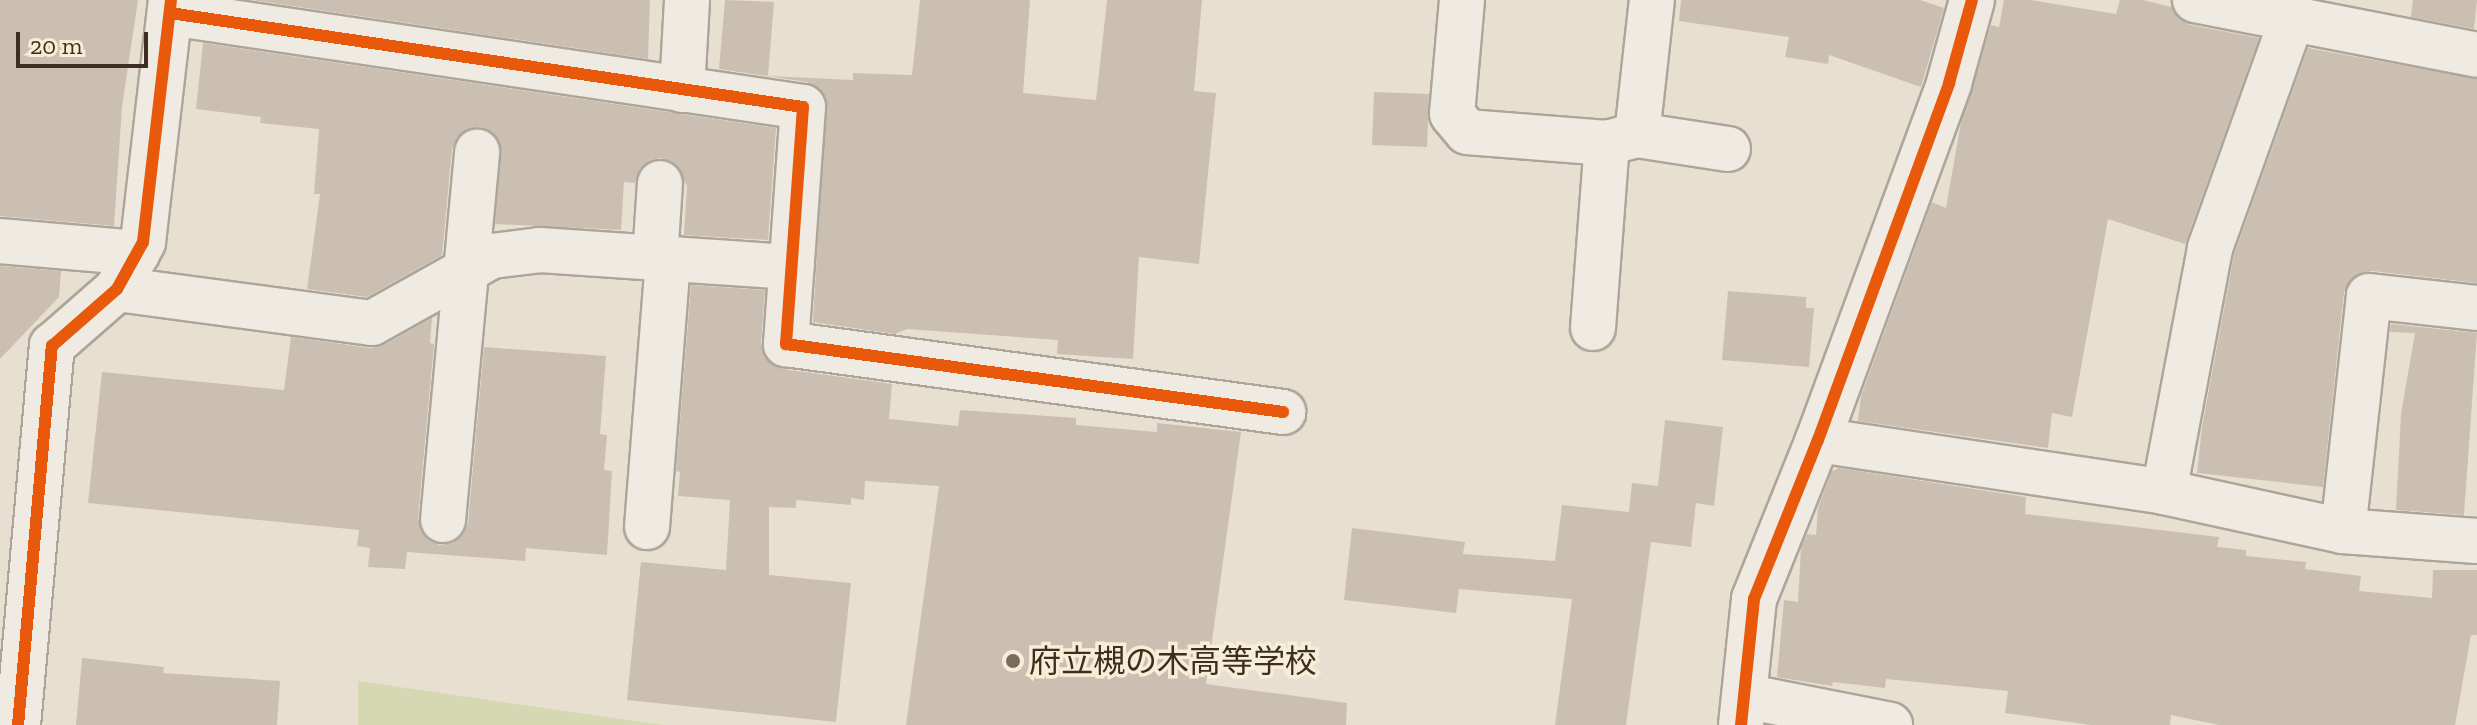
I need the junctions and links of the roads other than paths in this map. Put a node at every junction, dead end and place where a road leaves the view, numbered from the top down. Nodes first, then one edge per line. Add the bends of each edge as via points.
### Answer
1 (687, 0) edge
2 (1462, 0) edge
3 (1652, 0) edge
4 (1972, 0) edge
5 (2195, 0) edge
6 (170, 6) edge
7 (2292, 19) junction
8 (2477, 55) edge
9 (682, 90) junction
10 (1622, 139) junction
11 (1728, 149) dead end
12 (477, 152) dead end
13 (660, 183) dead end
14 (0, 241) edge
15 (661, 258) junction
16 (791, 267) junction
17 (127, 271) junction
18 (464, 272) junction
19 (2471, 299) edge
20 (1593, 328) dead end
21 (1283, 412) dead end
22 (1818, 440) junction
23 (2164, 492) junction
24 (443, 520) dead end
25 (647, 527) dead end
26 (2343, 531) junction
27 (2477, 541) edge
28 (1742, 710) edge
29 (18, 725) edge
30 (1890, 725) edge

1 - 9 street
2 - 10 street via 1452,114 1467,132
3 - 10 street
4 - 22 street via 1949,83
5 - 7 street
6 - 9 street
6 - 17 street via 143,242
7 - 8 street
7 - 23 street via 2210,248
9 - 16 street via 803,107
10 - 11 street
10 - 20 street
12 - 18 street
13 - 15 street
14 - 17 street
15 - 16 street
15 - 18 street via 540,250 492,256
15 - 25 street
16 - 21 street via 786,344
17 - 18 street via 372,323
17 - 29 street via 52,346
18 - 24 street
19 - 26 street via 2369,296
22 - 23 street
22 - 28 street via 1754,599
23 - 26 street
26 - 27 street
28 - 30 street

